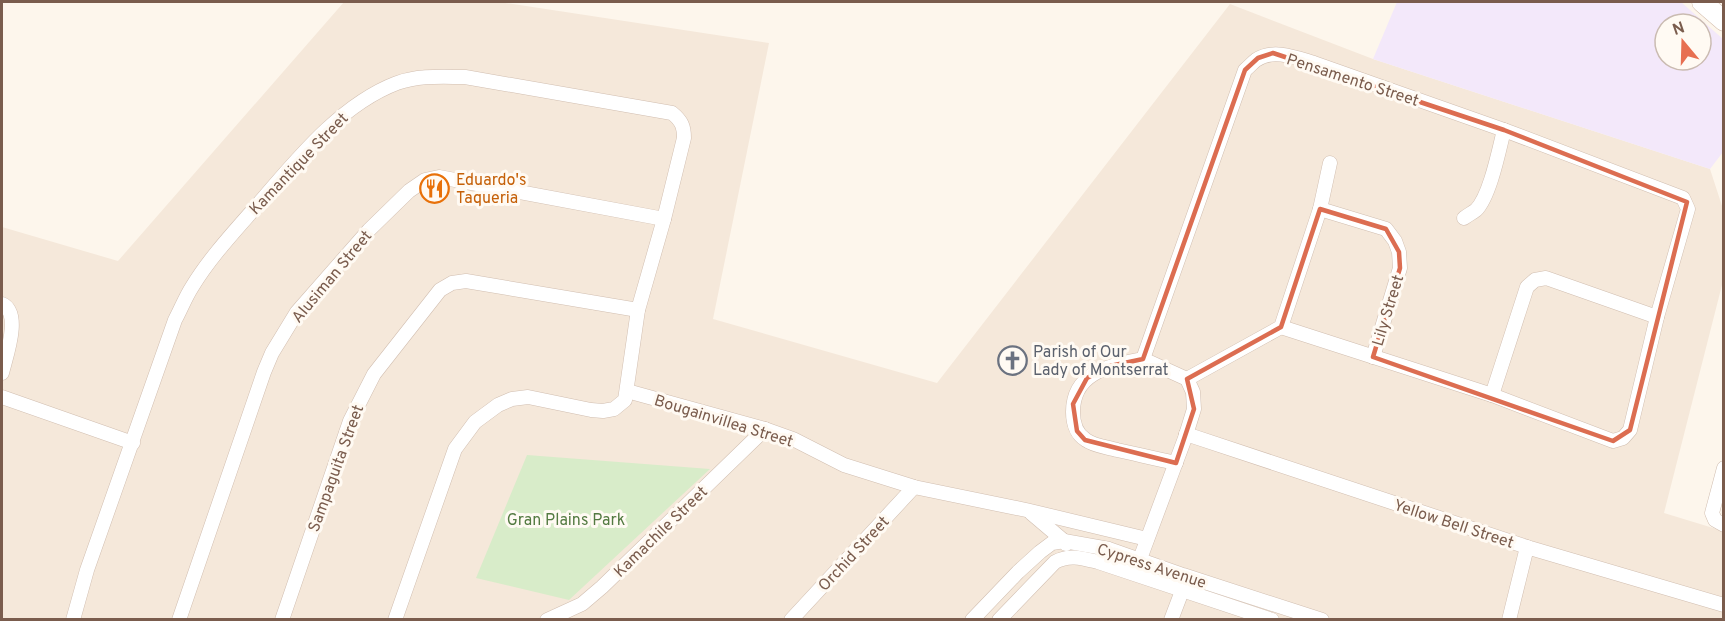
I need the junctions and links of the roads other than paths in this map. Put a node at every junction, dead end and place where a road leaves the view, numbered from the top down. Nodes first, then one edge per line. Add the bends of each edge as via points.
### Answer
1 (1702, 2) edge
2 (1724, 21) edge
3 (1504, 130) junction
4 (1330, 162) dead end
5 (1320, 209) junction
6 (1464, 218) dead end
7 (664, 219) junction
8 (2, 304) edge
9 (638, 310) junction
10 (1657, 317) junction
11 (1281, 327) junction
12 (1373, 357) junction
13 (1143, 359) junction
14 (2, 373) edge
15 (1187, 379) junction
16 (627, 391) junction
17 (1492, 395) junction
18 (2, 397) edge
19 (765, 429) junction
20 (1186, 434) junction
21 (133, 443) junction
22 (1176, 463) junction
23 (1724, 468) edge
24 (914, 487) junction
25 (1026, 510) junction
26 (1724, 525) edge
27 (1147, 539) junction
28 (1064, 541) junction
29 (1527, 547) junction
30 (1072, 556) junction
31 (1138, 560) junction
32 (1135, 574) junction
33 (1183, 575) junction
34 (1182, 591) junction
35 (1724, 605) edge
36 (73, 620) edge
37 (179, 620) edge
38 (282, 620) edge
39 (395, 620) edge
40 (547, 620) edge
41 (791, 620) edge
42 (972, 620) edge
43 (999, 620) edge
44 (1171, 620) edge
45 (1272, 620) edge
46 (1322, 620) edge
47 (1509, 620) edge

1 - 2 street
3 - 6 street via 1482,201
3 - 10 street, Pensamento Street via 1683,198 1688,209
3 - 13 street, Pensamento Street via 1293,57 1273,53 1258,58 1245,70
4 - 5 street
5 - 11 street
5 - 12 street, Lily Street via 1386,229 1399,252 1400,268
7 - 9 street, Kamantique Street
7 - 21 street, Kamantique Street via 684,138 684,127 672,113 465,77 419,77 396,84 344,114 295,162 205,268 175,320
7 - 37 street, Alusiman Street via 439,177 425,180 409,191 297,312 273,353
8 - 14 street via 10,310 12,320
9 - 16 street, Kamantique Street
9 - 38 street, Sampaguita Street via 466,281 440,290 374,374 357,405
10 - 17 street via 1546,279 1535,280 1527,286
10 - 17 street via 1630,430 1623,438 1613,441
11 - 12 street
11 - 15 street
12 - 17 street
13 - 15 street
13 - 22 street via 1110,366 1079,385 1074,395 1075,425 1085,440 1099,446
15 - 20 street via 1194,410
16 - 19 street, Bougainvillea Street
16 - 39 street via 620,405 603,411 528,397 512,399 475,422 455,449
18 - 21 street
19 - 24 street, Bougainvillea Street via 844,465
19 - 40 street, Kamachile Street via 602,587 582,604
20 - 22 street
20 - 29 street, Yellow Bell Street
21 - 36 street, Kamantique Street
22 - 27 street
23 - 26 street via 1712,513 1714,520
24 - 25 street, Bougainvillea Street
24 - 41 street, Orchid Street
25 - 27 street, Bougainvillea Street
25 - 28 street, Bougainvillea Street
27 - 31 street
28 - 30 street
28 - 31 street, Cypress Avenue via 1109,549
28 - 42 street via 1052,543 1040,552
29 - 35 street, Yellow Bell Street
29 - 47 street
30 - 32 street, Cypress Avenue
30 - 43 street, Cypress Avenue via 1055,562
31 - 32 street
31 - 33 street, Cypress Avenue
32 - 34 street, Cypress Avenue
33 - 34 street
33 - 46 street, Cypress Avenue
34 - 44 street
34 - 45 street, Cypress Avenue

